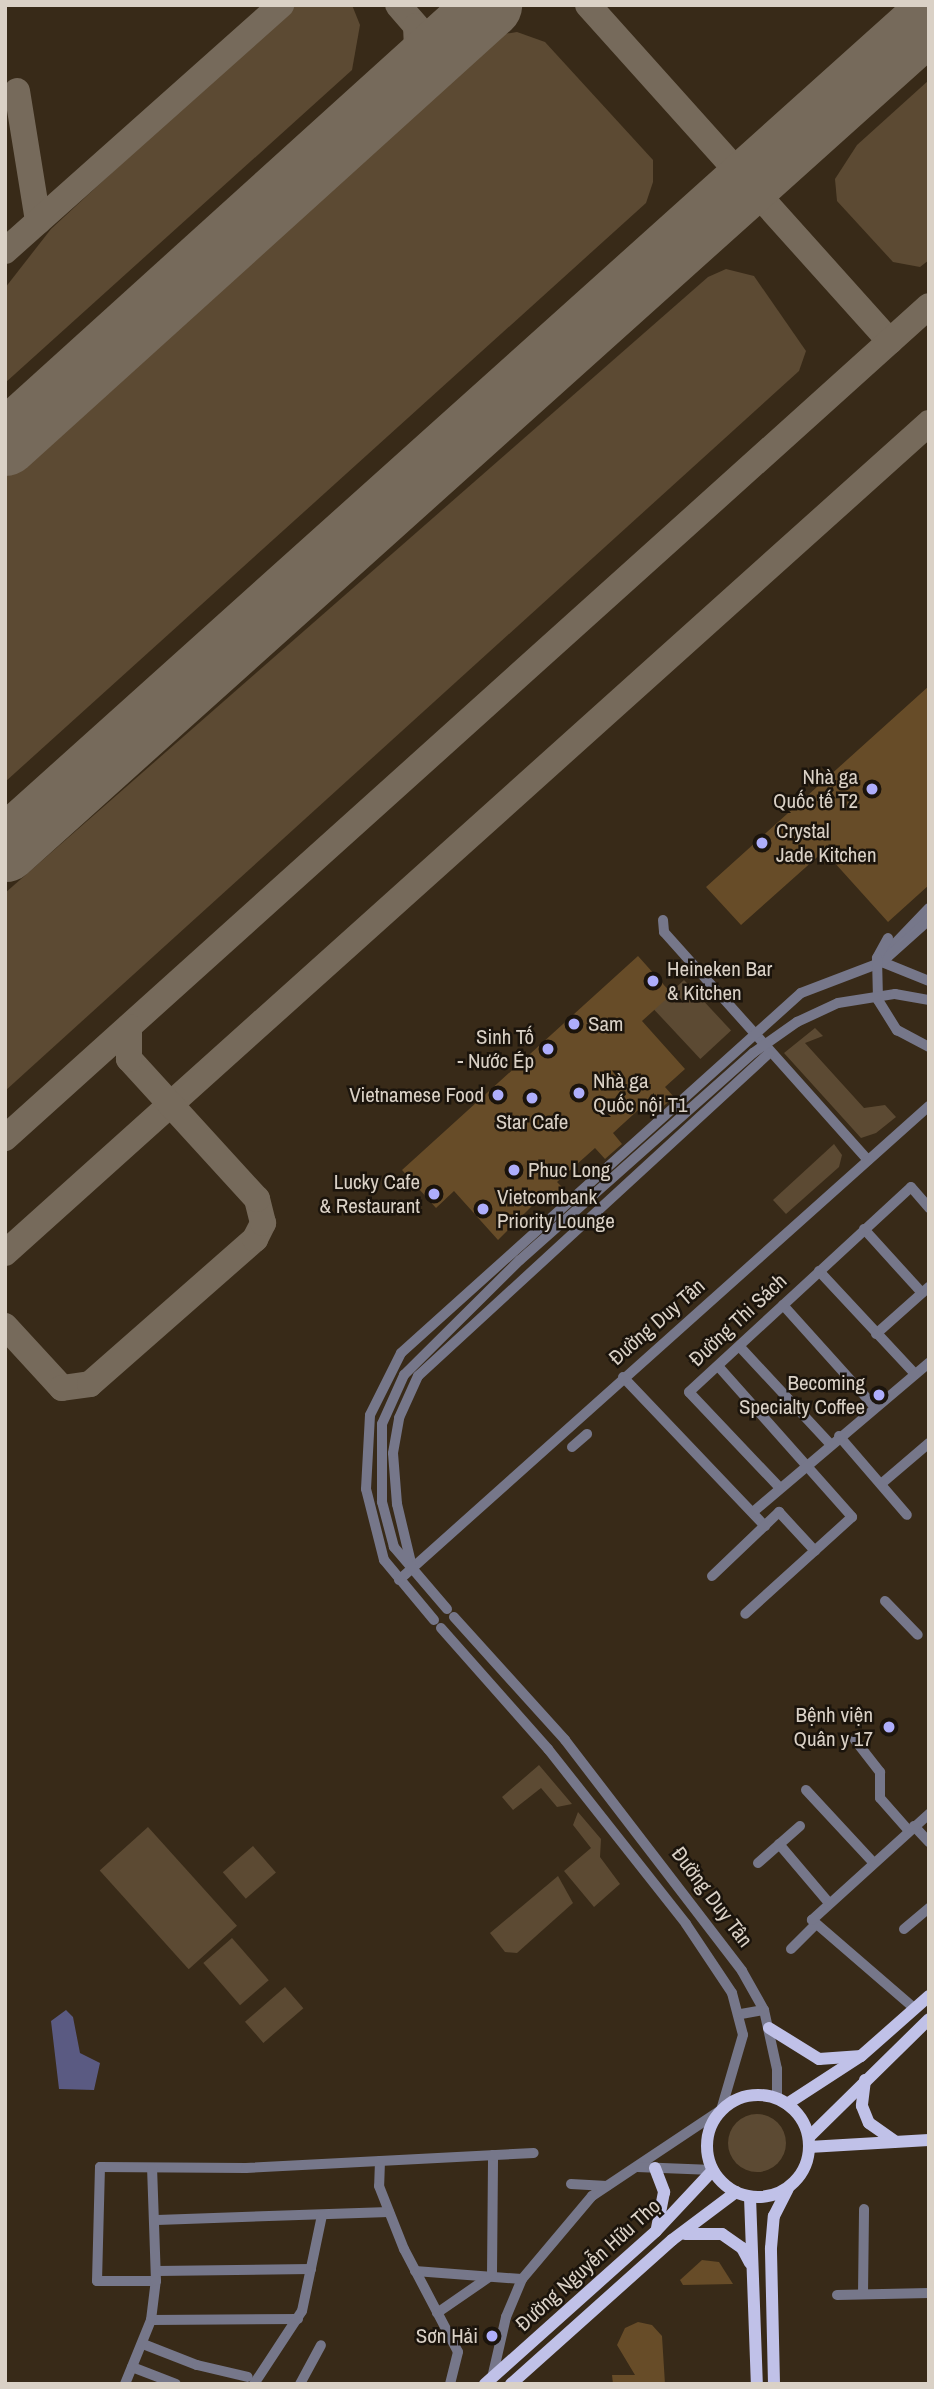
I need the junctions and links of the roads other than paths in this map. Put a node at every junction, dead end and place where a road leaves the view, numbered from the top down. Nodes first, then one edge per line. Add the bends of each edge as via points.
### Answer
1 (929, 900) edge
2 (929, 908) edge
3 (663, 920) dead end
4 (929, 920) edge
5 (882, 962) junction
6 (929, 981) edge
7 (929, 1000) edge
8 (754, 1034) junction
9 (929, 1047) edge
10 (769, 1053) junction
11 (929, 1106) edge
12 (868, 1160) junction
13 (929, 1208) edge
14 (864, 1229) junction
15 (819, 1271) junction
16 (925, 1290) edge
17 (783, 1306) junction
18 (876, 1334) junction
19 (740, 1347) junction
20 (929, 1363) edge
21 (718, 1366) junction
22 (915, 1374) junction
23 (623, 1377) junction
24 (875, 1407) junction
25 (587, 1434) dead end
26 (839, 1436) junction
27 (929, 1443) edge
28 (830, 1444) junction
29 (572, 1447) dead end
30 (808, 1464) junction
31 (881, 1484) junction
32 (780, 1488) junction
33 (753, 1512) junction
34 (907, 1516) dead end
35 (765, 1526) junction
36 (815, 1550) junction
37 (413, 1570) junction
38 (712, 1576) dead end
39 (399, 1580) junction
40 (885, 1601) dead end
41 (746, 1614) dead end
42 (918, 1635) dead end
43 (505, 1674) junction
44 (492, 1685) junction
45 (855, 1740) dead end
46 (806, 1790) dead end
47 (929, 1814) edge
48 (800, 1826) dead end
49 (912, 1829) junction
50 (929, 1842) edge
51 (779, 1844) junction
52 (873, 1862) junction
53 (758, 1863) dead end
54 (829, 1903) junction
55 (929, 1908) edge
56 (815, 1924) junction
57 (904, 1929) dead end
58 (791, 1949) dead end
59 (929, 1996) edge
60 (914, 2008) junction
61 (764, 2010) junction
62 (741, 2014) junction
63 (929, 2019) edge
64 (769, 2028) junction
65 (861, 2056) junction
66 (865, 2079) junction
67 (782, 2101) junction
68 (721, 2110) junction
69 (929, 2140) edge
70 (895, 2141) junction
71 (809, 2142) junction
72 (534, 2153) dead end
73 (493, 2155) junction
74 (380, 2161) junction
75 (637, 2167) junction
76 (152, 2168) junction
77 (655, 2168) junction
78 (713, 2170) junction
79 (796, 2181) junction
80 (571, 2184) dead end
81 (607, 2186) junction
82 (736, 2192) junction
83 (750, 2197) junction
84 (863, 2209) dead end
85 (389, 2211) junction
86 (322, 2215) junction
87 (157, 2220) junction
88 (656, 2231) junction
89 (672, 2240) junction
90 (311, 2269) junction
91 (415, 2271) junction
92 (492, 2275) junction
93 (157, 2276) junction
94 (754, 2277) junction
95 (522, 2279) junction
96 (929, 2293) edge
97 (863, 2294) junction
98 (837, 2295) dead end
99 (437, 2313) junction
100 (298, 2319) junction
101 (151, 2320) junction
102 (143, 2344) junction
103 (321, 2345) dead end
104 (132, 2367) junction
105 (251, 2380) edge
106 (488, 2381) edge
107 (124, 2384) edge
108 (176, 2384) edge
109 (300, 2384) edge
110 (450, 2384) edge
111 (511, 2384) edge
112 (757, 2384) edge
113 (774, 2384) edge

1 - 9 street, bridge via 888,938 877,958 878,1000 897,1030
2 - 5 street via 892,942
3 - 8 street via 664,932
4 - 5 street
5 - 6 street
5 - 8 street via 801,993
7 - 37 street, bridge via 882,995 825,1008 784,1030 725,1077 414,1362 385,1413 379,1472 390,1536
8 - 10 street
8 - 39 street via 429,1323 392,1366 370,1415 365,1472 378,1547
10 - 12 street
10 - 37 street via 418,1376 399,1418 393,1453 397,1504
11 - 12 street, Đường Duy Tân
12 - 23 street, Đường Duy Tân
13 - 14 street, Đường Thi Sách via 911,1187
14 - 15 street, Đường Thi Sách
14 - 16 street
15 - 17 street, Đường Thi Sách
15 - 18 street
16 - 18 street
17 - 19 street, Đường Thi Sách
17 - 24 street
18 - 22 street
19 - 21 street, Đường Thi Sách
19 - 28 street
20 - 22 street
21 - 30 street
21 - 32 street, Đường Thi Sách via 689,1392
22 - 24 street
23 - 33 street
23 - 37 street, Đường Duy Tân
24 - 26 street
25 - 29 street
26 - 28 street
26 - 31 street
27 - 31 street
28 - 30 street
30 - 32 street
30 - 36 street via 852,1517
31 - 34 street
32 - 33 street
33 - 35 street
35 - 36 street via 779,1512
35 - 38 street
36 - 41 street
37 - 39 street, Đường Duy Tân
37 - 43 street, Đường Duy Tân
39 - 44 street, Đường Duy Tân
40 - 42 street
43 - 44 street
43 - 61 street, Đường Duy Tân via 669,1871
44 - 62 street, Đường Duy Tân via 660,1889 723,1978
45 - 49 street via 883,1778 880,1798
46 - 52 street
47 - 49 street
48 - 51 street
49 - 50 street
49 - 52 street
51 - 53 street
51 - 54 street
52 - 54 street
54 - 56 street via 814,1916
55 - 57 street
56 - 58 street
56 - 60 street
59 - 60 main road
60 - 65 main road
61 - 62 street
61 - 64 street, Đường Duy Tân
62 - 68 street, Đường Duy Tân via 743,2035
63 - 66 main road
64 - 65 main road via 819,2059
64 - 67 street, Đường Duy Tân
65 - 67 main road
66 - 70 main road via 862,2106 869,2123
66 - 71 main road
67 - 68 main road via 741,2097
67 - 71 main road
68 - 75 street
68 - 78 main road via 708,2134
69 - 70 main road
70 - 71 main road
71 - 79 main road
72 - 73 street
73 - 74 street
73 - 92 street
74 - 76 street
74 - 85 street via 379,2186
75 - 77 street
75 - 81 street
76 - 87 street
76 - 93 street via 96,2170 97,2281
77 - 78 street
77 - 88 main road via 664,2192
78 - 82 main road
78 - 88 main road, Đường Nguyễn Hữu Thọ
79 - 83 main road via 775,2194
79 - 113 main road via 777,2206 773,2227
80 - 81 street
81 - 95 street via 570,2218
82 - 83 main road
82 - 89 main road, Đường Nguyễn Hữu Thọ
83 - 94 main road
84 - 97 street
85 - 86 street
85 - 91 street
86 - 87 street
86 - 90 street
87 - 93 street
88 - 106 main road, Đường Nguyễn Hữu Thọ
89 - 94 main road via 697,2230 722,2234 742,2248
89 - 111 main road, Đường Nguyễn Hữu Thọ
90 - 93 street
90 - 100 street
91 - 92 street
91 - 99 street
92 - 95 street
92 - 99 street via 457,2294
93 - 101 street
94 - 112 main road
95 - 106 street
96 - 97 street
97 - 98 street
99 - 110 street via 458,2352
100 - 101 street
100 - 105 street
101 - 102 street
102 - 104 street
102 - 105 street via 185,2362
103 - 109 street
104 - 107 street
104 - 108 street

